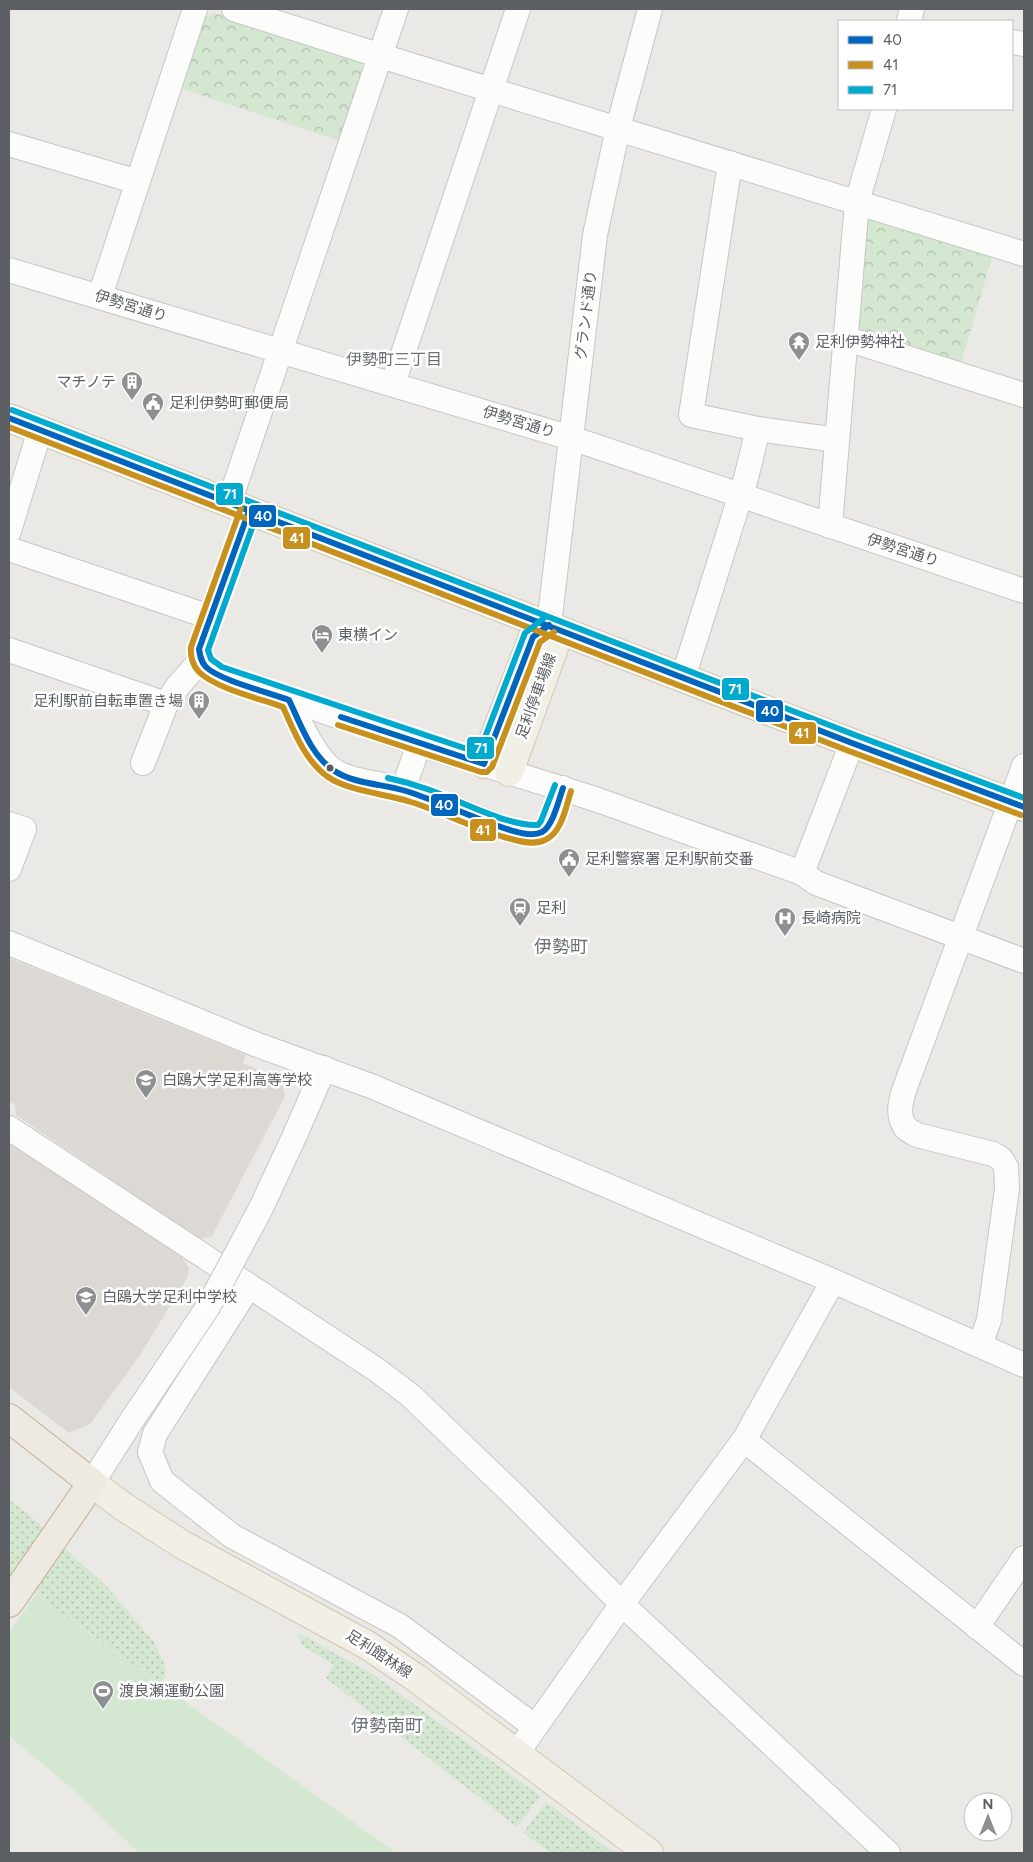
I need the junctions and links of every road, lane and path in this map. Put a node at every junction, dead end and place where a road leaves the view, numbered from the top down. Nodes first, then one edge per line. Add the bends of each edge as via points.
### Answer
1 (195, 9) edge
2 (234, 9) edge
3 (396, 9) edge
4 (518, 9) edge
5 (650, 9) edge
6 (381, 56) junction
7 (492, 90) junction
8 (884, 110) edge
9 (618, 128) junction
10 (9, 144) edge
11 (730, 163) junction
12 (138, 182) junction
13 (858, 202) junction
14 (1024, 254) edge
15 (9, 270) edge
16 (100, 296) junction
17 (847, 338) junction
18 (282, 351) junction
19 (394, 384) junction
20 (1024, 395) edge
21 (9, 418) edge
22 (758, 429) junction
23 (40, 430) junction
24 (571, 438) junction
25 (837, 440) junction
26 (741, 496) junction
27 (239, 507) junction
28 (830, 526) junction
29 (9, 531) edge
30 (9, 549) edge
31 (1024, 590) edge
32 (210, 617) junction
33 (549, 626) junction
34 (9, 650) edge
35 (200, 661) junction
36 (683, 678) junction
37 (289, 700) junction
38 (166, 704) junction
39 (852, 743) junction
40 (419, 744) junction
41 (143, 763) dead end
42 (1024, 766) edge
43 (496, 768) junction
44 (563, 788) junction
45 (403, 790) junction
46 (1018, 804) edge
47 (9, 824) edge
48 (9, 869) edge
49 (802, 873) junction
50 (961, 937) junction
51 (9, 943) edge
52 (1024, 961) edge
53 (324, 1068) junction
54 (9, 1128) edge
55 (833, 1281) junction
56 (249, 1286) junction
57 (980, 1345) junction
58 (1024, 1365) edge
59 (9, 1418) edge
60 (744, 1440) junction
61 (92, 1482) junction
62 (1024, 1558) edge
63 (9, 1603) edge
64 (622, 1604) junction
65 (977, 1627) junction
66 (1024, 1664) edge
67 (535, 1727) junction
68 (516, 1753) junction
69 (649, 1853) edge
70 (888, 1853) edge

1 - 12 street
2 - 6 street
3 - 6 street
4 - 7 street
5 - 9 street, グランド通り
6 - 7 street
6 - 18 street
7 - 9 street
7 - 19 street
8 - 13 street
9 - 11 street
9 - 24 street, グランド通り via 595,235
10 - 12 street
11 - 13 street
11 - 22 street via 692,415
12 - 16 street
13 - 14 street
13 - 17 street
15 - 16 street, 伊勢宮通り
16 - 18 street, 伊勢宮通り
17 - 20 street
17 - 25 street
18 - 19 street, 伊勢宮通り
18 - 27 street
19 - 24 street, 伊勢宮通り
21 - 23 main road
22 - 25 street
22 - 26 street
23 - 27 main road
23 - 29 street
24 - 26 street, 伊勢宮通り
24 - 33 street, グランド通り
25 - 28 street
26 - 28 street, 伊勢宮通り
26 - 36 street
27 - 32 street
27 - 33 main road
28 - 31 street, 伊勢宮通り
30 - 32 street
32 - 35 street via 199,649
33 - 36 main road
33 - 43 main road, 足利停車場線 via 554,648
34 - 38 street
35 - 37 street via 218,675
35 - 38 street
36 - 39 main road
37 - 40 street
37 - 45 street via 304,732 333,770
38 - 41 street
39 - 46 main road
39 - 49 street
40 - 43 street
40 - 45 street
42 - 46 street
43 - 44 street
44 - 45 street via 549,824 543,832 533,835
44 - 49 street
46 - 50 street
47 - 48 street via 24,828
49 - 50 street via 816,883
50 - 52 street
50 - 57 street via 900,1106 906,1128 917,1134 993,1154 1006,1167 1007,1189 989,1320
51 - 53 street via 255,1044
53 - 55 street
53 - 61 street, bridge via 262,1208 208,1307
54 - 56 street
55 - 57 street
55 - 60 street
56 - 64 street via 411,1396
56 - 67 street via 154,1434 150,1452 162,1481 232,1536 400,1626
57 - 58 street
59 - 61 highway
60 - 64 street
60 - 65 street
61 - 63 highway
61 - 68 main road, 足利館林線 via 183,1545 367,1645
62 - 65 street
64 - 67 street
64 - 70 street
65 - 66 street
67 - 68 street
68 - 69 main road, 足利館林線

